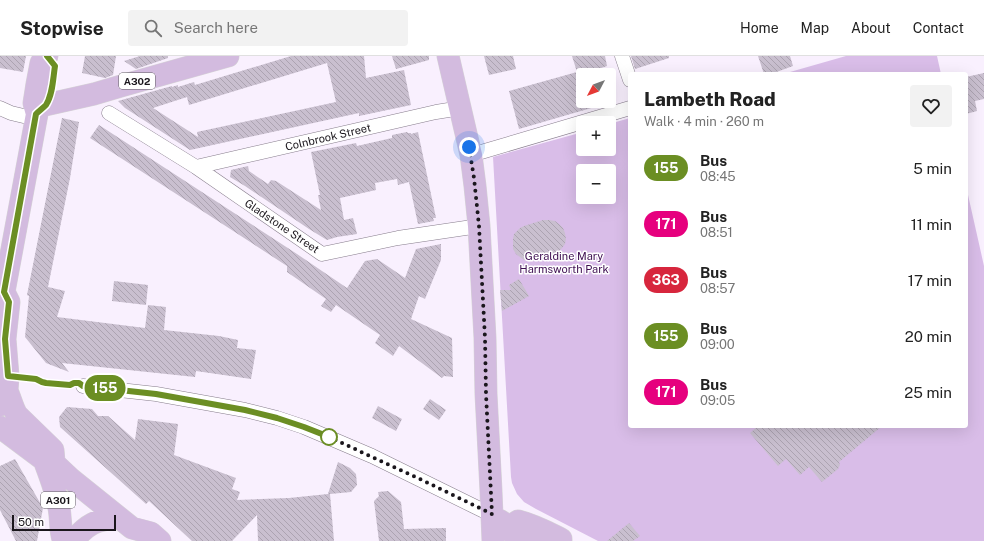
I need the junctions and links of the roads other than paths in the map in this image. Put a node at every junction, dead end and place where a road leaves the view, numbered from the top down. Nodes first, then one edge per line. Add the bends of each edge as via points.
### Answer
1 (47, 56) edge
2 (228, 56) edge
3 (448, 56) edge
4 (622, 56) edge
5 (628, 74) edge
6 (0, 108) edge
7 (461, 108) junction
8 (628, 109) edge
9 (39, 113) junction
10 (109, 113) dead end
11 (471, 155) junction
12 (196, 167) junction
13 (479, 226) junction
14 (2, 293) edge
15 (83, 386) dead end
16 (5, 391) edge
17 (0, 427) edge
18 (49, 462) junction
19 (71, 479) junction
20 (492, 514) junction
21 (510, 527) junction
22 (129, 532) edge
23 (72, 539) edge
24 (160, 541) edge
25 (493, 541) edge
26 (529, 541) edge
27 (561, 541) edge

1 - 9 main road via 55,66 50,97
2 - 9 main road, A302 via 120,86
3 - 7 main road
4 - 5 street
6 - 9 street via 11,113
7 - 11 main road
7 - 12 street, Colnbrook Street
8 - 11 street
9 - 14 main road
10 - 12 street, Gladstone Street
11 - 13 main road
12 - 13 street, Gladstone Street via 322,254 398,238
13 - 20 main road
14 - 16 main road via 9,302 5,339
15 - 20 street via 156,394 277,418 372,456
16 - 18 main road via 16,415 52,450
17 - 18 main road
18 - 19 main road
18 - 23 main road, A301 via 61,517 61,537
19 - 22 main road
19 - 23 main road
20 - 21 main road
20 - 25 main road
21 - 26 main road via 515,537
21 - 27 main road via 518,521 527,523
22 - 23 main road via 102,520 92,523
22 - 24 main road via 151,533

